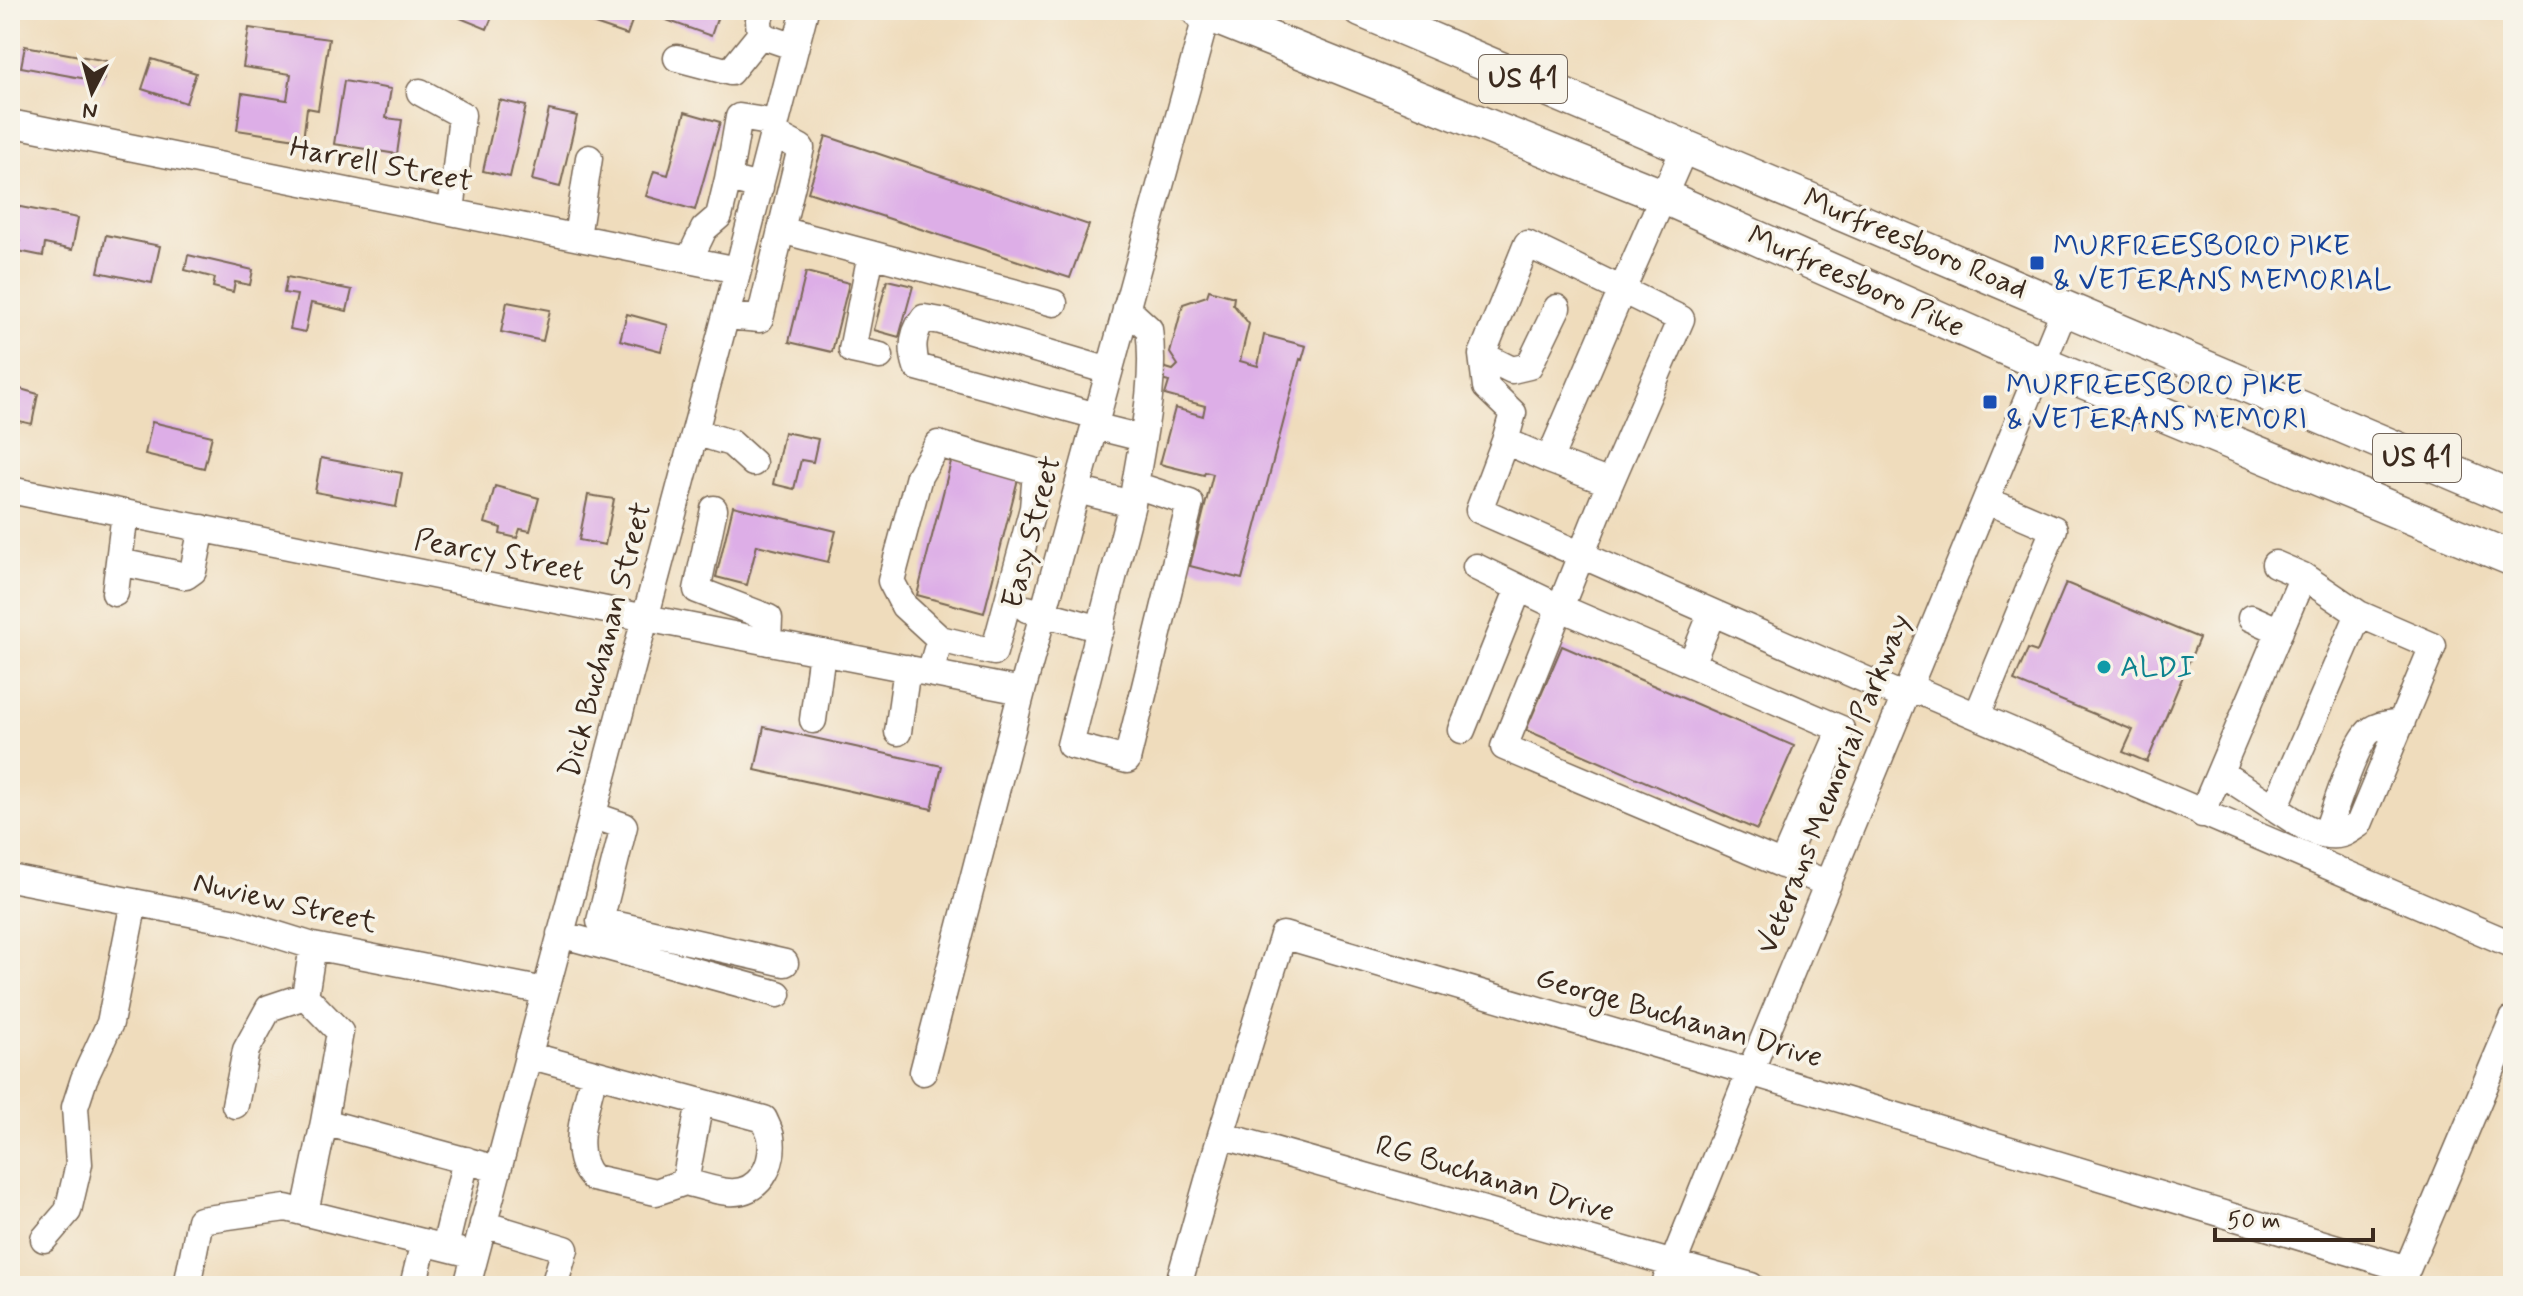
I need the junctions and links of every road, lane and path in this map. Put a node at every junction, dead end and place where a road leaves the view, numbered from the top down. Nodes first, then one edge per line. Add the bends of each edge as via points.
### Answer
1 (805, 10) edge
2 (1361, 10) edge
3 (1204, 11) edge
4 (761, 22) edge
5 (795, 47) junction
6 (677, 58) dead end
7 (420, 92) dead end
8 (10, 123) edge
9 (775, 128) junction
10 (1685, 147) junction
11 (589, 158) dead end
12 (728, 179) junction
13 (760, 187) junction
14 (1662, 196) junction
15 (451, 212) junction
16 (781, 230) junction
17 (577, 237) junction
18 (871, 254) junction
19 (689, 260) junction
20 (1577, 268) junction
21 (738, 270) junction
22 (1622, 290) junction
23 (1054, 303) dead end
24 (1126, 308) junction
25 (2065, 308) junction
26 (726, 316) junction
27 (1482, 355) junction
28 (880, 356) dead end
29 (2042, 364) junction
30 (1109, 371) junction
31 (1096, 421) junction
32 (695, 432) junction
33 (1142, 438) junction
34 (1505, 441) junction
35 (1549, 460) junction
36 (753, 463) dead end
37 (1610, 483) junction
38 (10, 490) edge
39 (1134, 495) junction
40 (2513, 498) edge
41 (1986, 500) junction
42 (1074, 501) junction
43 (1033, 508) junction
44 (714, 509) dead end
45 (125, 513) junction
46 (202, 528) junction
47 (667, 538) junction
48 (705, 550) junction
49 (1582, 557) junction
50 (2513, 559) edge
51 (119, 562) junction
52 (2275, 564) dead end
53 (1476, 567) dead end
54 (2303, 576) junction
55 (1519, 588) junction
56 (115, 593) dead end
57 (1009, 602) junction
58 (1561, 608) junction
59 (1712, 613) junction
60 (1043, 614) junction
61 (2359, 614) junction
62 (646, 618) junction
63 (2251, 618) dead end
64 (1101, 629) junction
65 (2280, 631) junction
66 (940, 639) junction
67 (768, 642) junction
68 (822, 652) junction
69 (1691, 664) junction
70 (918, 671) junction
71 (1022, 691) junction
72 (1907, 692) junction
73 (1977, 716) junction
74 (813, 720) dead end
75 (1462, 730) dead end
76 (898, 732) dead end
77 (2221, 773) junction
78 (2275, 808) junction
79 (2202, 814) junction
80 (592, 815) junction
81 (1782, 865) junction
82 (10, 878) edge
83 (1828, 884) junction
84 (134, 902) junction
85 (560, 934) junction
86 (2513, 945) edge
87 (313, 946) junction
88 (785, 963) dead end
89 (545, 991) junction
90 (778, 994) dead end
91 (305, 996) junction
92 (2512, 1026) edge
93 (528, 1055) junction
94 (923, 1072) dead end
95 (1750, 1072) junction
96 (594, 1073) junction
97 (700, 1102) junction
98 (235, 1105) dead end
99 (324, 1122) junction
100 (1221, 1135) junction
101 (466, 1160) junction
102 (497, 1169) junction
103 (685, 1182) junction
104 (305, 1212) junction
105 (483, 1224) junction
106 (44, 1239) dead end
107 (434, 1245) junction
108 (475, 1255) junction
109 (1668, 1274) edge
110 (2404, 1278) edge
111 (187, 1286) edge
112 (413, 1286) edge
113 (467, 1286) edge
114 (554, 1286) edge
115 (1178, 1286) edge
116 (1751, 1286) edge

1 - 5 street, Dick Buchanan Street
2 - 10 main road, Murfreesboro Road / US 41
3 - 14 main road, Murfreesboro Pike
3 - 24 street, Easy Street
4 - 5 street
4 - 6 street via 730,72
5 - 9 street, Dick Buchanan Street
7 - 15 street via 462,115
8 - 15 street, Harrell Street
9 - 12 street via 739,117
9 - 13 street, Dick Buchanan Street
9 - 16 street via 801,148
10 - 14 street
10 - 25 main road, Murfreesboro Road / US 41
11 - 17 street
12 - 13 street
12 - 19 street via 719,216 704,229
13 - 21 street, Dick Buchanan Street
14 - 22 street
14 - 29 main road, Murfreesboro Pike
15 - 17 street, Harrell Street
16 - 18 street
16 - 26 street via 760,319
17 - 19 street, Harrell Street
18 - 23 street
18 - 28 street via 852,350
19 - 21 street, Harrell Street
20 - 22 street
20 - 27 street via 1529,366 1512,370
20 - 27 street via 1527,244
21 - 26 street, Dick Buchanan Street
22 - 35 street
22 - 37 street via 1681,319
24 - 30 street, Easy Street
24 - 33 street via 1149,329 1153,358
25 - 29 street, Veterans Memorial Parkway
25 - 40 main road, Murfreesboro Road / US 41
26 - 32 street, Dick Buchanan Street
27 - 34 street via 1486,387 1513,413
29 - 41 street, Veterans Memorial Parkway
29 - 50 main road, Murfreesboro Pike
30 - 31 street, Easy Street
30 - 31 street via 941,321 924,318 916,328 912,351 917,367
31 - 33 street
31 - 42 street, Easy Street
32 - 36 street via 731,443
32 - 47 street, Dick Buchanan Street
33 - 39 street
34 - 35 street
34 - 49 street via 1479,510
35 - 37 street
37 - 49 street
38 - 45 street, Pearcy Street
39 - 42 street
39 - 64 street
39 - 64 street via 1190,503 1127,760 1070,745
41 - 72 street, Veterans Memorial Parkway
41 - 73 street via 2054,529
42 - 43 street
42 - 60 street, Easy Street
43 - 57 street
43 - 66 street via 1036,472 938,444 919,476 891,581 904,606
44 - 48 street
45 - 46 street, Pearcy Street
45 - 51 street
46 - 51 street via 193,571 186,576
46 - 62 street, Pearcy Street
47 - 48 street
47 - 62 street, Dick Buchanan Street
48 - 67 street via 697,590 769,618
49 - 58 street
49 - 59 street
51 - 56 street
52 - 54 street
53 - 55 street
54 - 61 street
54 - 65 street
55 - 58 street
55 - 75 street
57 - 60 street
57 - 66 street via 994,652
58 - 69 street
58 - 81 street via 1504,747
59 - 69 street
59 - 72 street
60 - 64 street
60 - 71 street, Easy Street
61 - 78 street
61 - 78 street via 2433,646 2359,824 2341,834 2326,834
62 - 67 street, Pearcy Street
62 - 80 street, Dick Buchanan Street
63 - 65 street
65 - 77 street
66 - 70 street
67 - 68 street, Pearcy Street
68 - 70 street, Pearcy Street
68 - 74 street
69 - 81 street via 1841,729
70 - 71 street, Pearcy Street
70 - 76 street
71 - 94 street, Easy Street
72 - 73 street
72 - 83 street, Veterans Memorial Parkway
73 - 79 street
77 - 78 street
77 - 79 street
79 - 86 street
80 - 85 street, Dick Buchanan Street
80 - 88 street via 624,826 600,921
81 - 83 street
82 - 84 street, Nuview Street
83 - 95 street, Veterans Memorial Parkway
84 - 87 street, Nuview Street via 236,922
84 - 106 street via 110,1023 75,1107 79,1164 68,1211
85 - 89 street, Dick Buchanan Street
85 - 90 street
87 - 89 street, Nuview Street
87 - 91 street
89 - 93 street, Dick Buchanan Street
91 - 98 street via 269,1008 246,1050
91 - 99 street via 340,1032
92 - 110 street
93 - 96 street
93 - 102 street, Dick Buchanan Street
95 - 100 street, George Buchanan Drive via 1283,935
95 - 109 street, Veterans Memorial Parkway
95 - 110 street, George Buchanan Drive
96 - 97 street
96 - 103 street via 578,1148 585,1171 593,1178 656,1192
97 - 103 street
97 - 103 street via 764,1119 771,1136 770,1157 763,1177 751,1189 729,1192
99 - 101 street
99 - 104 street
100 - 109 street, RG Buchanan Drive
100 - 115 street, George Buchanan Drive
101 - 102 street
101 - 107 street
102 - 105 street, Dick Buchanan Street
104 - 107 street
104 - 111 street via 286,1208 200,1220
105 - 108 street, Dick Buchanan Street
105 - 114 street via 565,1249
107 - 108 street
107 - 112 street
108 - 113 street, Dick Buchanan Street
109 - 116 street, RG Buchanan Drive

